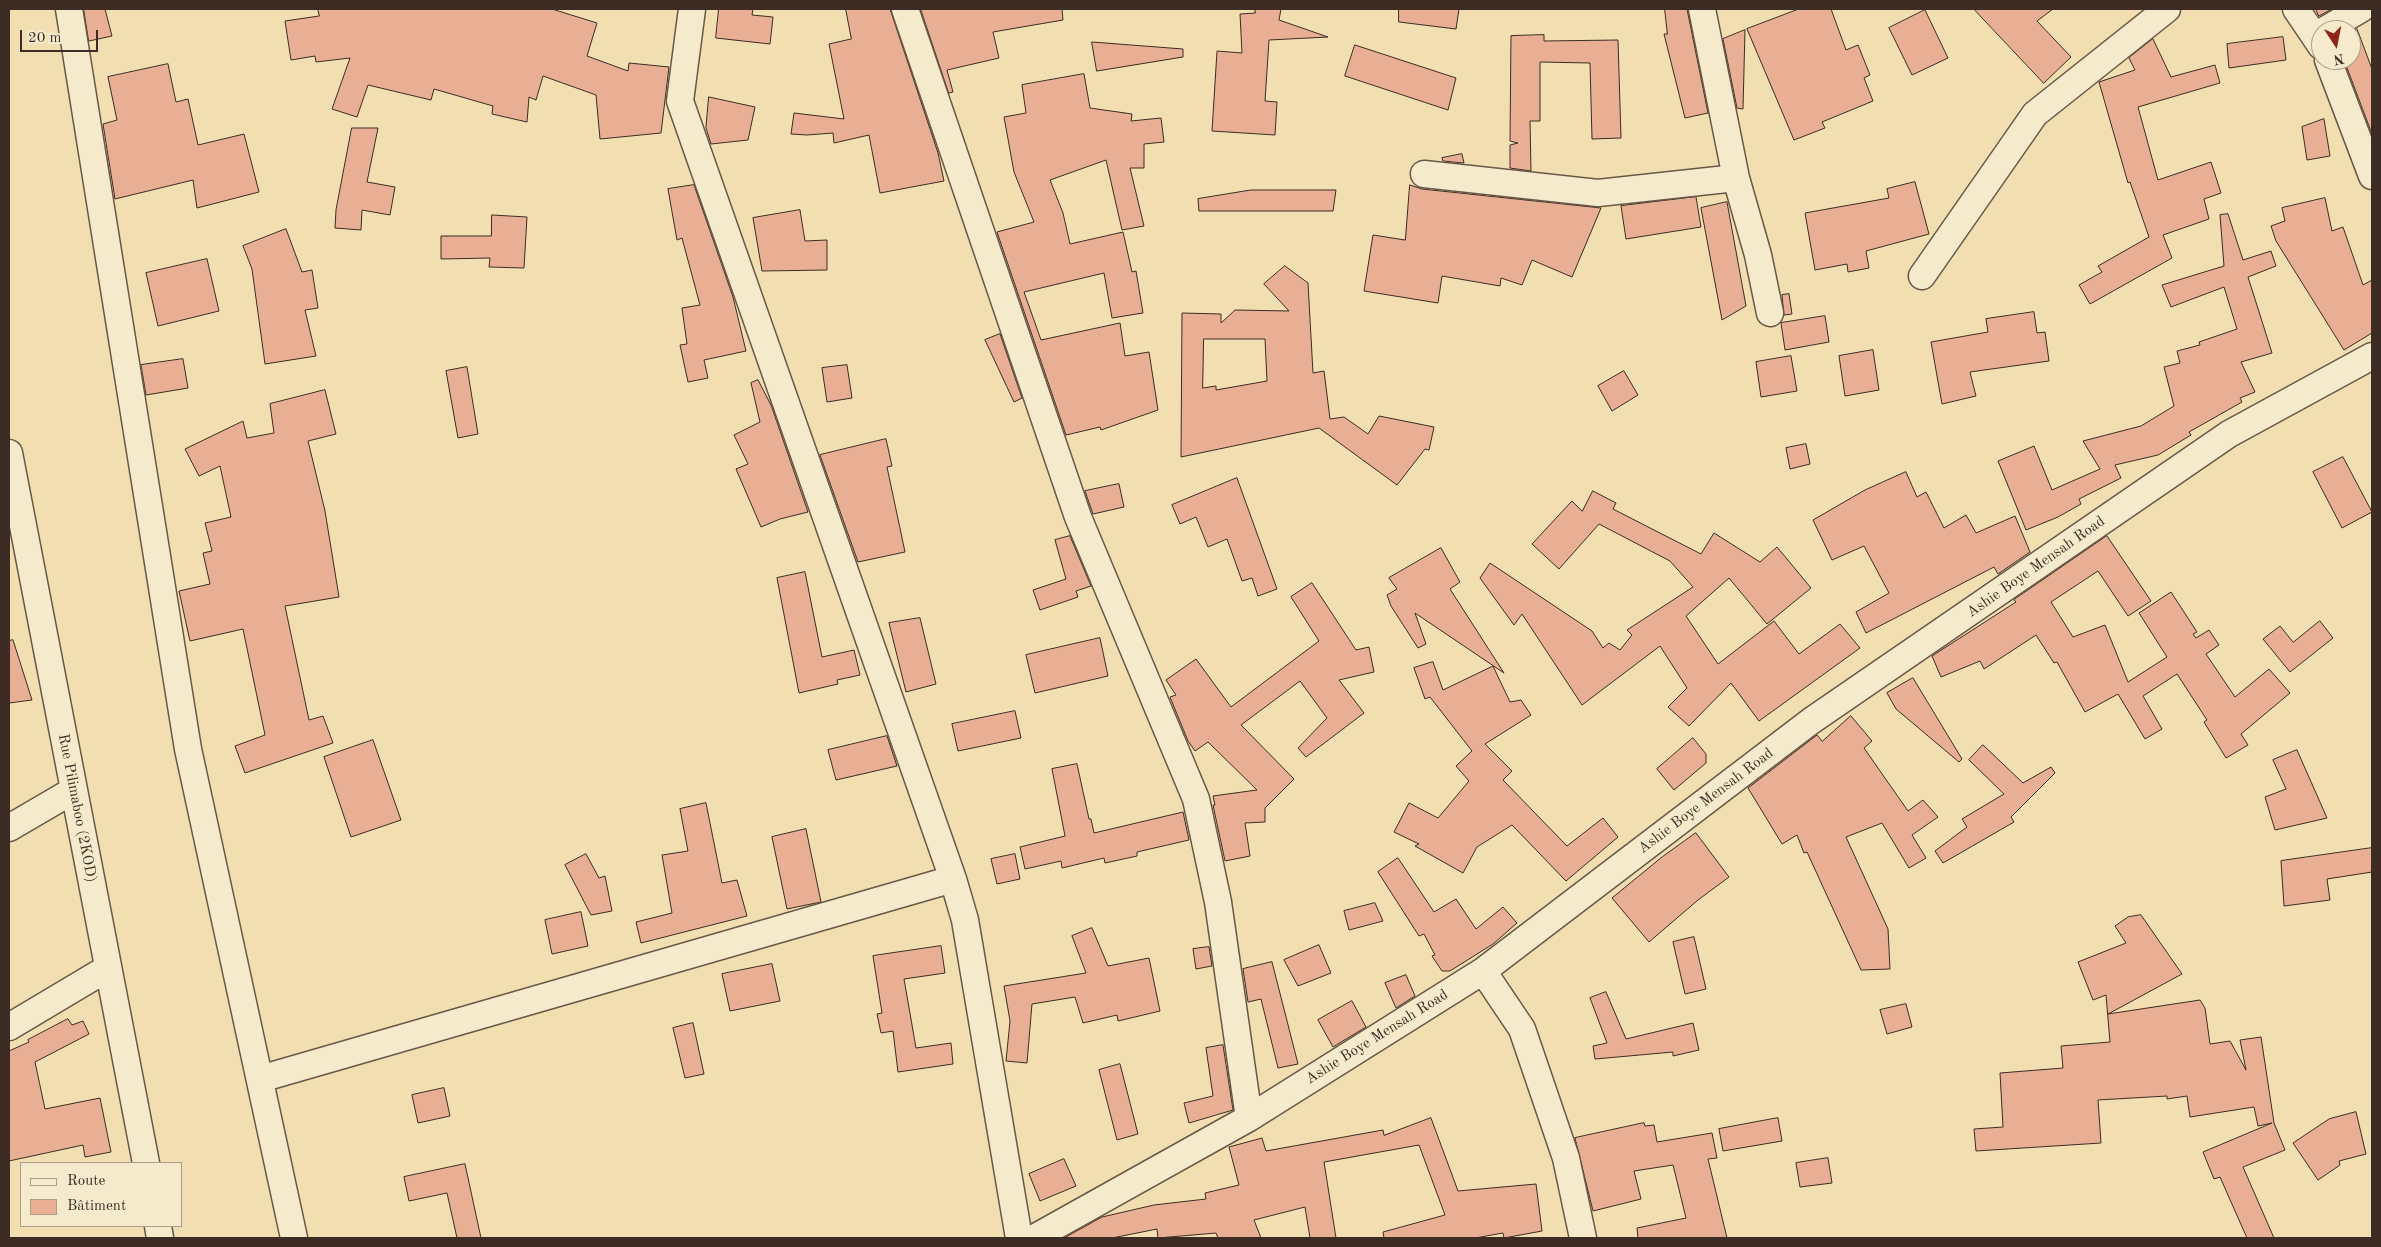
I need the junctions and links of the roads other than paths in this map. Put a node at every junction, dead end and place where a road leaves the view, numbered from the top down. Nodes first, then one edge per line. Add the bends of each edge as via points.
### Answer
1 (69, 9) edge
2 (692, 9) edge
3 (905, 9) edge
4 (1702, 9) edge
5 (2167, 9) edge
6 (2296, 9) edge
7 (2361, 9) edge
8 (2344, 20) edge
9 (2311, 26) edge
10 (2332, 70) edge
11 (1424, 174) dead end
12 (2372, 176) edge
13 (1736, 178) junction
14 (1922, 276) dead end
15 (1770, 313) dead end
16 (2372, 356) edge
17 (9, 453) edge
18 (14, 512) edge
19 (74, 790) junction
20 (9, 828) edge
21 (953, 879) junction
22 (108, 968) junction
23 (1483, 971) junction
24 (9, 1026) edge
25 (260, 1079) junction
26 (1249, 1118) junction
27 (146, 1162) edge
28 (294, 1238) edge
29 (1019, 1238) edge
30 (1034, 1238) edge
31 (1583, 1238) edge

1 - 25 street via 188,749
2 - 21 street via 680,101
3 - 26 street via 1078,517 1196,799 1218,902
4 - 13 street
5 - 14 street via 2035,114
6 - 9 street
7 - 8 street
10 - 12 street
11 - 13 street via 1598,193
13 - 15 street via 1758,255
16 - 23 street, Ashie Boye Mensah Road via 2229,434 1811,721
17 - 18 street, Rue Pilimaboo (2KOD)
18 - 19 street, Rue Pilimaboo (2KOD)
19 - 20 street
19 - 22 street, Rue Pilimaboo (2KOD)
21 - 25 street
21 - 29 street via 965,920
22 - 24 street
22 - 27 street, Rue Pilimaboo (2KOD)
23 - 26 street, Ashie Boye Mensah Road
23 - 31 street via 1522,1029 1566,1158
25 - 28 street
26 - 30 street, Ashie Boye Mensah Road

